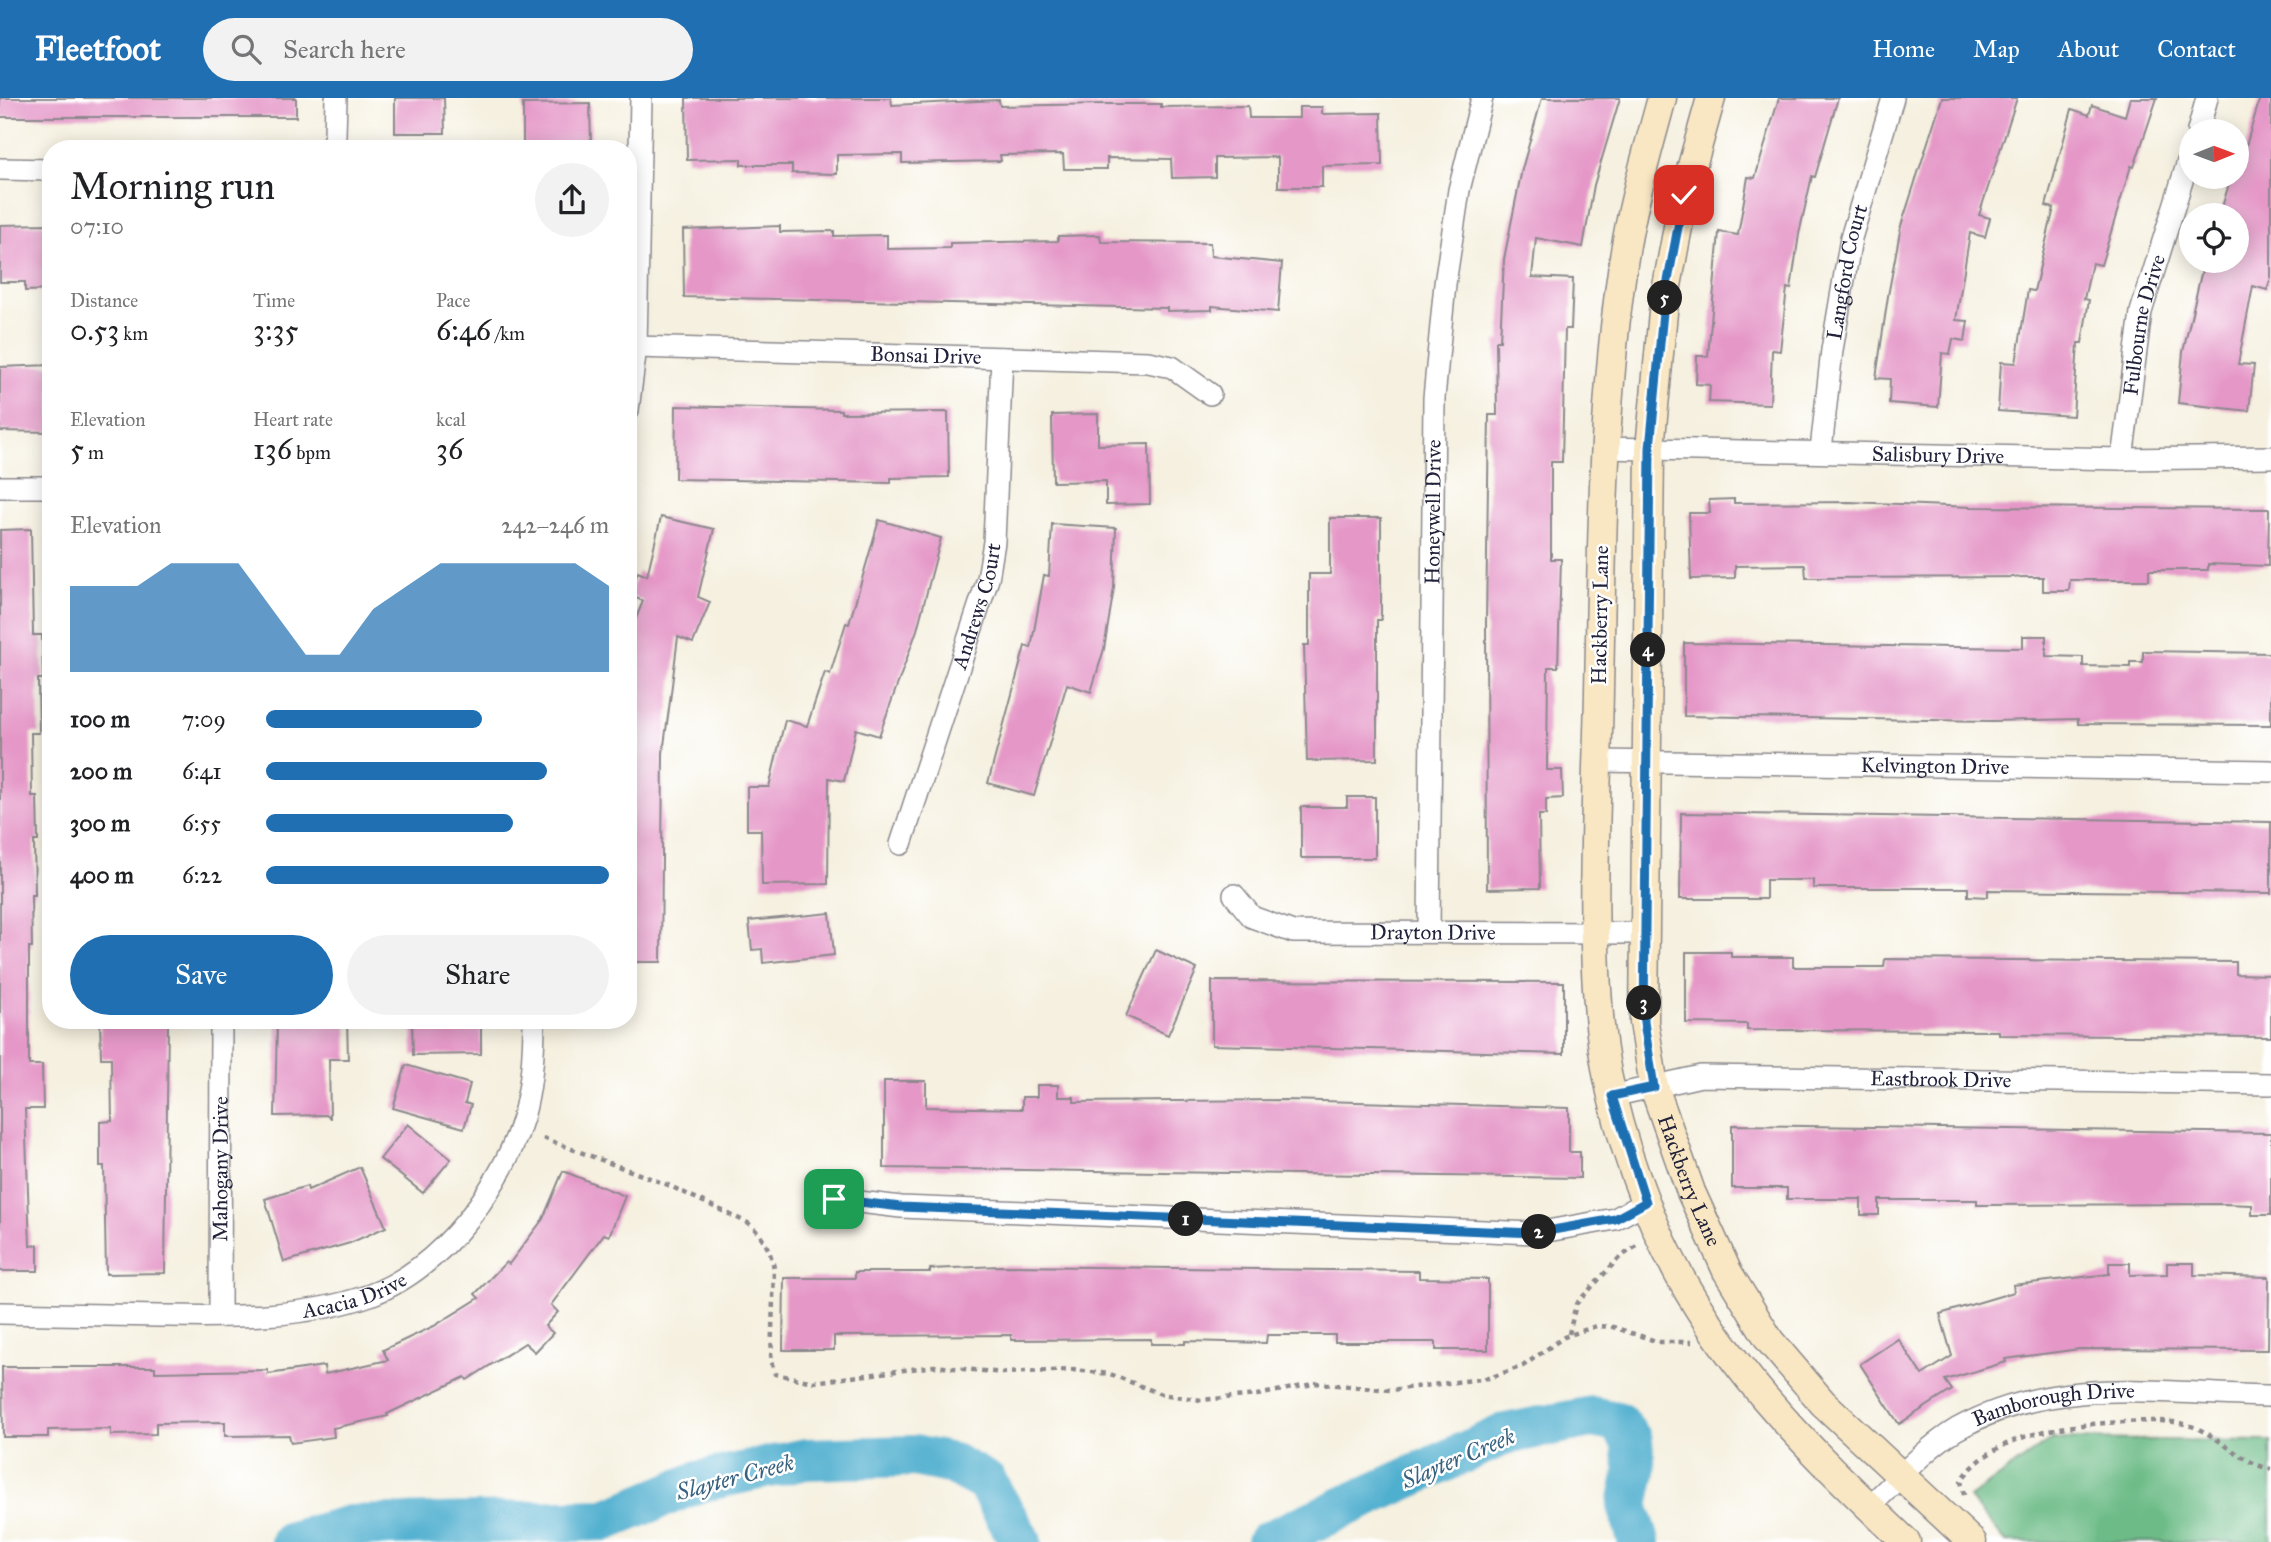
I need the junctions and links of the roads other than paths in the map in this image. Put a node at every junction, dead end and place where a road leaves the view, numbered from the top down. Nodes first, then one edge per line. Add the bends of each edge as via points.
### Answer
1 (337, 98) edge
2 (641, 98) edge
3 (1482, 98) edge
4 (1662, 98) edge
5 (1710, 98) edge
6 (1893, 98) edge
7 (2207, 98) edge
8 (2201, 119) edge
9 (333, 140) edge
10 (0, 169) edge
11 (42, 170) edge
12 (2179, 189) edge
13 (637, 297) edge
14 (637, 347) edge
15 (1002, 358) junction
16 (1210, 394) dead end
17 (1604, 447) junction
18 (1650, 448) junction
19 (1821, 450) junction
20 (2271, 457) edge
21 (2122, 458) junction
22 (0, 487) edge
23 (42, 487) edge
24 (1597, 761) junction
25 (1646, 761) junction
26 (2271, 771) edge
27 (901, 844) dead end
28 (1234, 895) dead end
29 (1429, 932) junction
30 (1595, 932) junction
31 (1645, 933) junction
32 (222, 1029) edge
33 (534, 1029) edge
34 (2271, 1084) edge
35 (1654, 1087) junction
36 (1612, 1096) junction
37 (834, 1199) dead end
38 (1646, 1202) junction
39 (0, 1313) edge
40 (219, 1317) junction
41 (2271, 1396) edge
42 (1901, 1475) junction
43 (1869, 1507) junction
44 (1906, 1542) edge
45 (1972, 1542) edge

1 - 9 street
2 - 13 street
3 - 29 street, Honeywell Drive via 1459,190 1434,398
4 - 17 street, Hackberry Lane via 1623,263
5 - 18 street, Hackberry Lane via 1684,195 1664,302
6 - 19 street, Langford Court via 1851,238
7 - 8 street
10 - 11 street
12 - 21 street, Fulbourne Drive via 2141,312
14 - 15 street, Bonsai Drive
15 - 16 street, Bonsai Drive via 1148,362 1172,367
15 - 27 street, Andrews Court via 994,542 988,579
17 - 18 street, Salisbury Drive
17 - 24 street, Hackberry Lane
18 - 19 street, Salisbury Drive
18 - 25 street, Hackberry Lane
19 - 21 street, Salisbury Drive
20 - 21 street, Salisbury Drive
22 - 23 street
24 - 25 street, Kelvington Drive
24 - 30 street, Hackberry Lane
25 - 26 street, Kelvington Drive
25 - 31 street, Hackberry Lane
28 - 29 street, Drayton Drive via 1252,917 1293,932
29 - 30 street, Drayton Drive
30 - 31 street, Drayton Drive
30 - 36 street, Hackberry Lane via 1600,1026
31 - 35 street, Hackberry Lane via 1644,1022
32 - 40 street, Mahogany Drive
33 - 40 street, Acacia Drive via 526,1114 503,1172 467,1223 422,1266 372,1294 299,1313
34 - 35 street, Eastbrook Drive via 1747,1075 1701,1076
35 - 36 street, Eastbrook Drive
35 - 42 street, Hackberry Lane via 1691,1192 1727,1271 1770,1341 1823,1403
36 - 38 street, Hackberry Lane
37 - 38 street via 901,1207 1536,1233 1615,1219
38 - 43 street, Hackberry Lane via 1690,1295 1729,1356 1785,1422
39 - 40 street, Acacia Drive
41 - 42 street, Bamborough Drive via 2075,1391 2015,1403 1956,1430
42 - 43 street, Bamborough Drive
42 - 45 street, Hackberry Lane
43 - 44 street, Hackberry Lane

